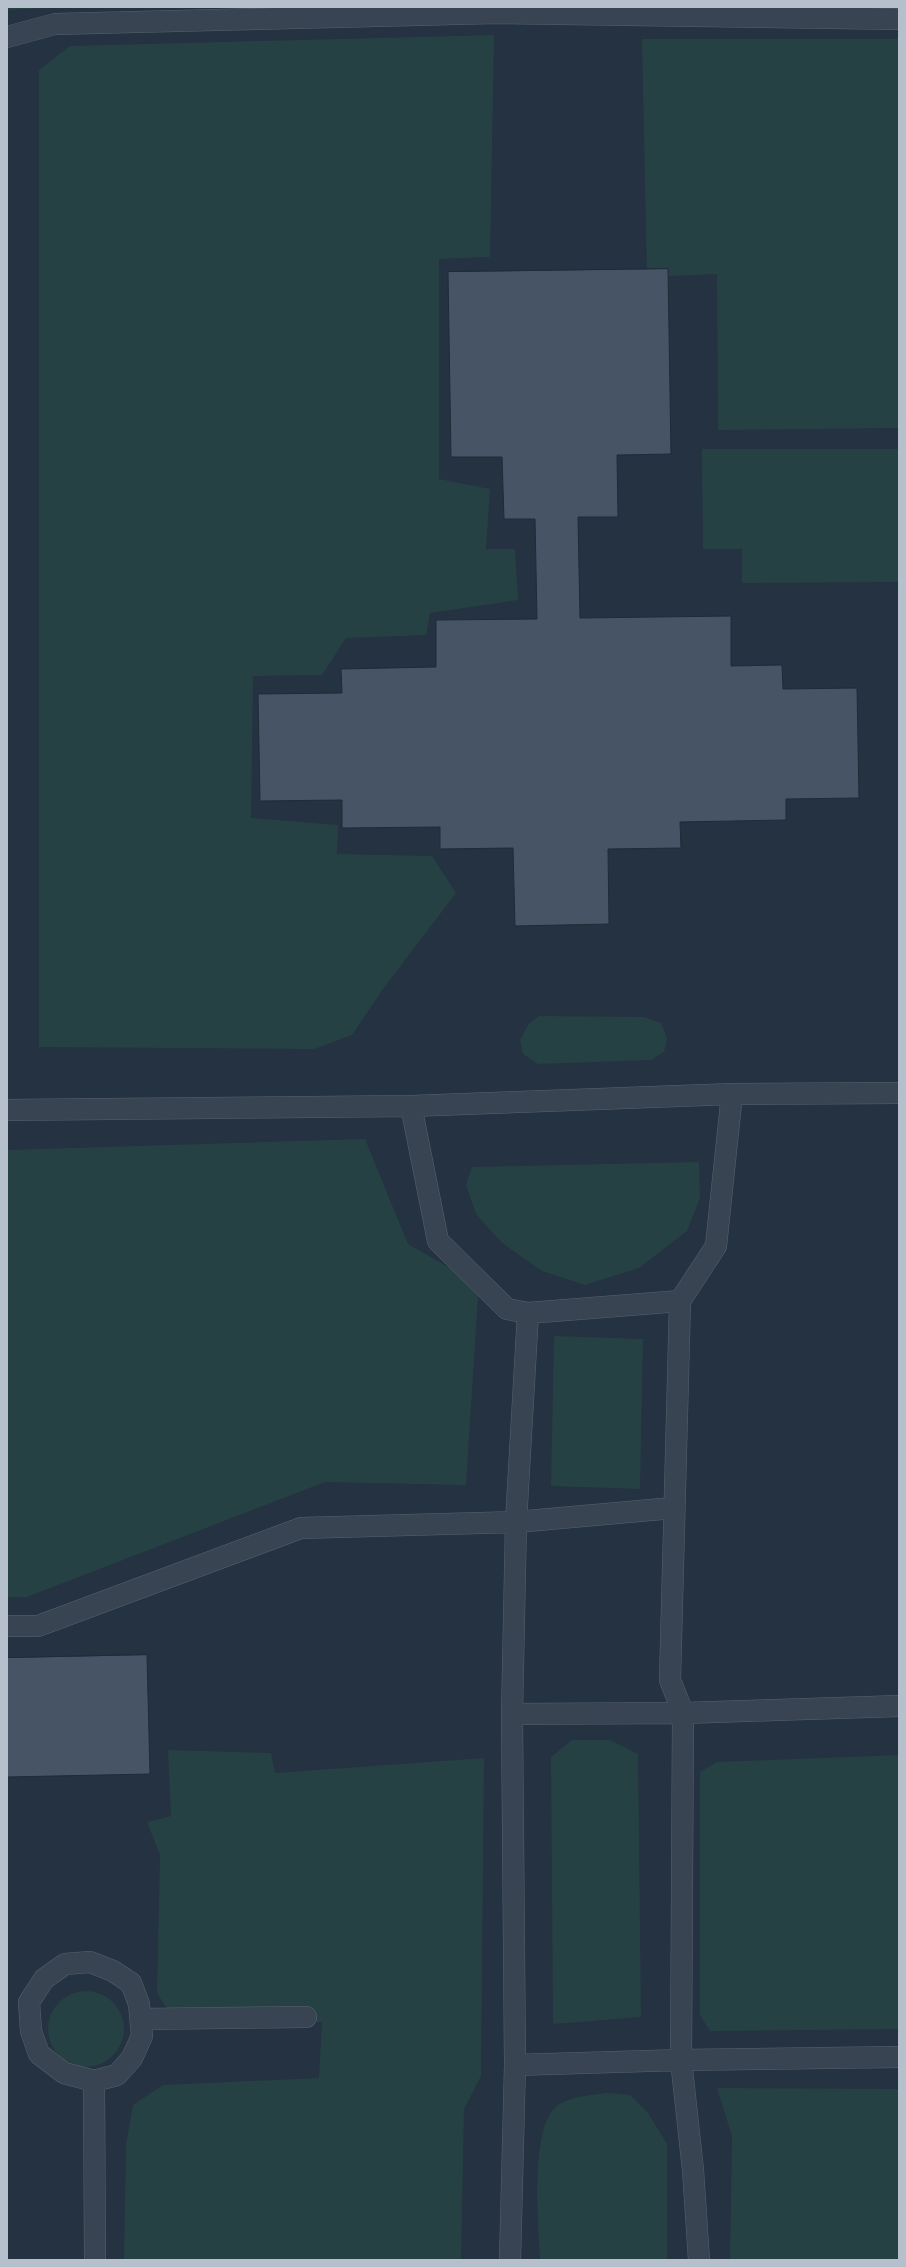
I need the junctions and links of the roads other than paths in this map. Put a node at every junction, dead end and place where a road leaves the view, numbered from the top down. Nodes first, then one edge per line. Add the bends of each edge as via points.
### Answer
1 (496, 10) edge
2 (899, 19) edge
3 (7, 37) edge
4 (899, 1093) edge
5 (732, 1094) junction
6 (411, 1106) junction
7 (7, 1110) edge
8 (680, 1301) junction
9 (528, 1313) junction
10 (673, 1508) junction
11 (516, 1522) junction
12 (7, 1626) edge
13 (899, 1706) edge
14 (683, 1713) junction
15 (512, 1714) junction
16 (306, 2017) dead end
17 (141, 2019) junction
18 (899, 2057) edge
19 (680, 2060) junction
20 (515, 2065) junction
21 (94, 2081) junction
22 (96, 2260) edge
23 (510, 2260) edge
24 (699, 2260) edge

1 - 2 lane
1 - 3 lane via 55,24
4 - 5 lane
5 - 6 lane
5 - 8 lane via 716,1246
6 - 7 lane
6 - 9 lane via 438,1241 507,1309
8 - 9 lane
8 - 10 lane
9 - 11 lane
10 - 11 lane
10 - 14 lane via 670,1680
11 - 12 lane via 301,1528 38,1626
11 - 15 lane
13 - 14 lane
14 - 15 lane
14 - 19 lane
15 - 20 lane
16 - 17 lane
17 - 21 lane via 142,2036 132,2058 116,2075
17 - 21 lane via 139,2004 131,1983 113,1970 90,1962 65,1964 44,1979 29,2002 31,2031 39,2054 64,2073
18 - 19 lane
19 - 20 lane
19 - 24 lane via 693,2170
20 - 23 lane
21 - 22 lane

